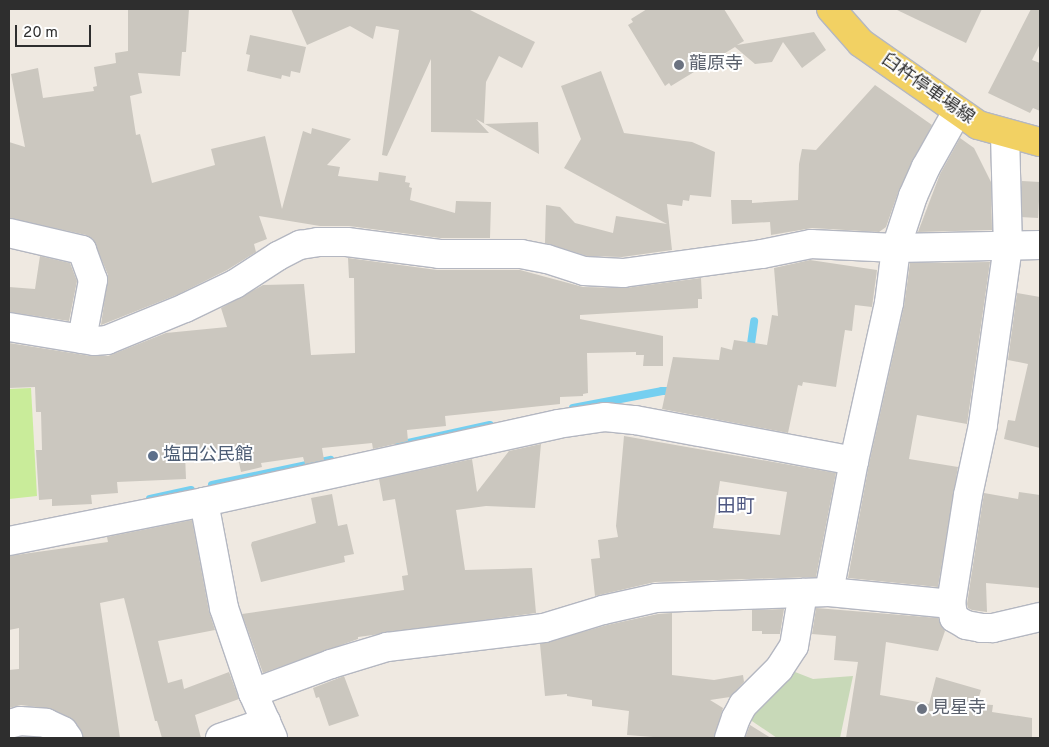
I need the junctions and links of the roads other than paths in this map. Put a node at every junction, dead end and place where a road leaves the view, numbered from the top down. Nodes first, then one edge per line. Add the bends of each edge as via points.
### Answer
1 (831, 9) edge
2 (957, 112) junction
3 (1005, 134) junction
4 (1040, 142) edge
5 (9, 233) edge
6 (1040, 245) edge
7 (1008, 246) junction
8 (896, 248) junction
9 (9, 327) edge
10 (82, 339) junction
11 (854, 461) junction
12 (204, 502) junction
13 (9, 541) edge
14 (816, 592) junction
15 (951, 604) junction
16 (1040, 617) edge
17 (253, 693) junction
18 (9, 724) edge
19 (270, 730) edge
20 (68, 738) edge
21 (220, 738) edge
22 (729, 738) edge

1 - 2 main road, 臼杵停車場線 via 861,43
2 - 3 main road, 臼杵停車場線 via 978,125
2 - 8 street via 926,167
3 - 4 main road, 臼杵停車場線
3 - 7 street
5 - 10 street via 82,250 93,280
6 - 7 street
7 - 8 street
7 - 15 street via 983,425
8 - 10 street via 810,244 762,254 623,273 584,270 521,254 439,254 347,242 318,242 300,245 235,284 185,308 107,340
8 - 11 street via 889,303
9 - 10 street
11 - 12 street via 605,417 558,424
11 - 14 street
12 - 13 street
12 - 17 street via 224,608
14 - 15 street
14 - 17 street via 656,598 544,628 387,647
14 - 22 street via 794,646 779,669 743,705
15 - 16 street via 954,618 980,628
17 - 19 street
18 - 20 street via 20,721 46,723 63,731
19 - 21 street

